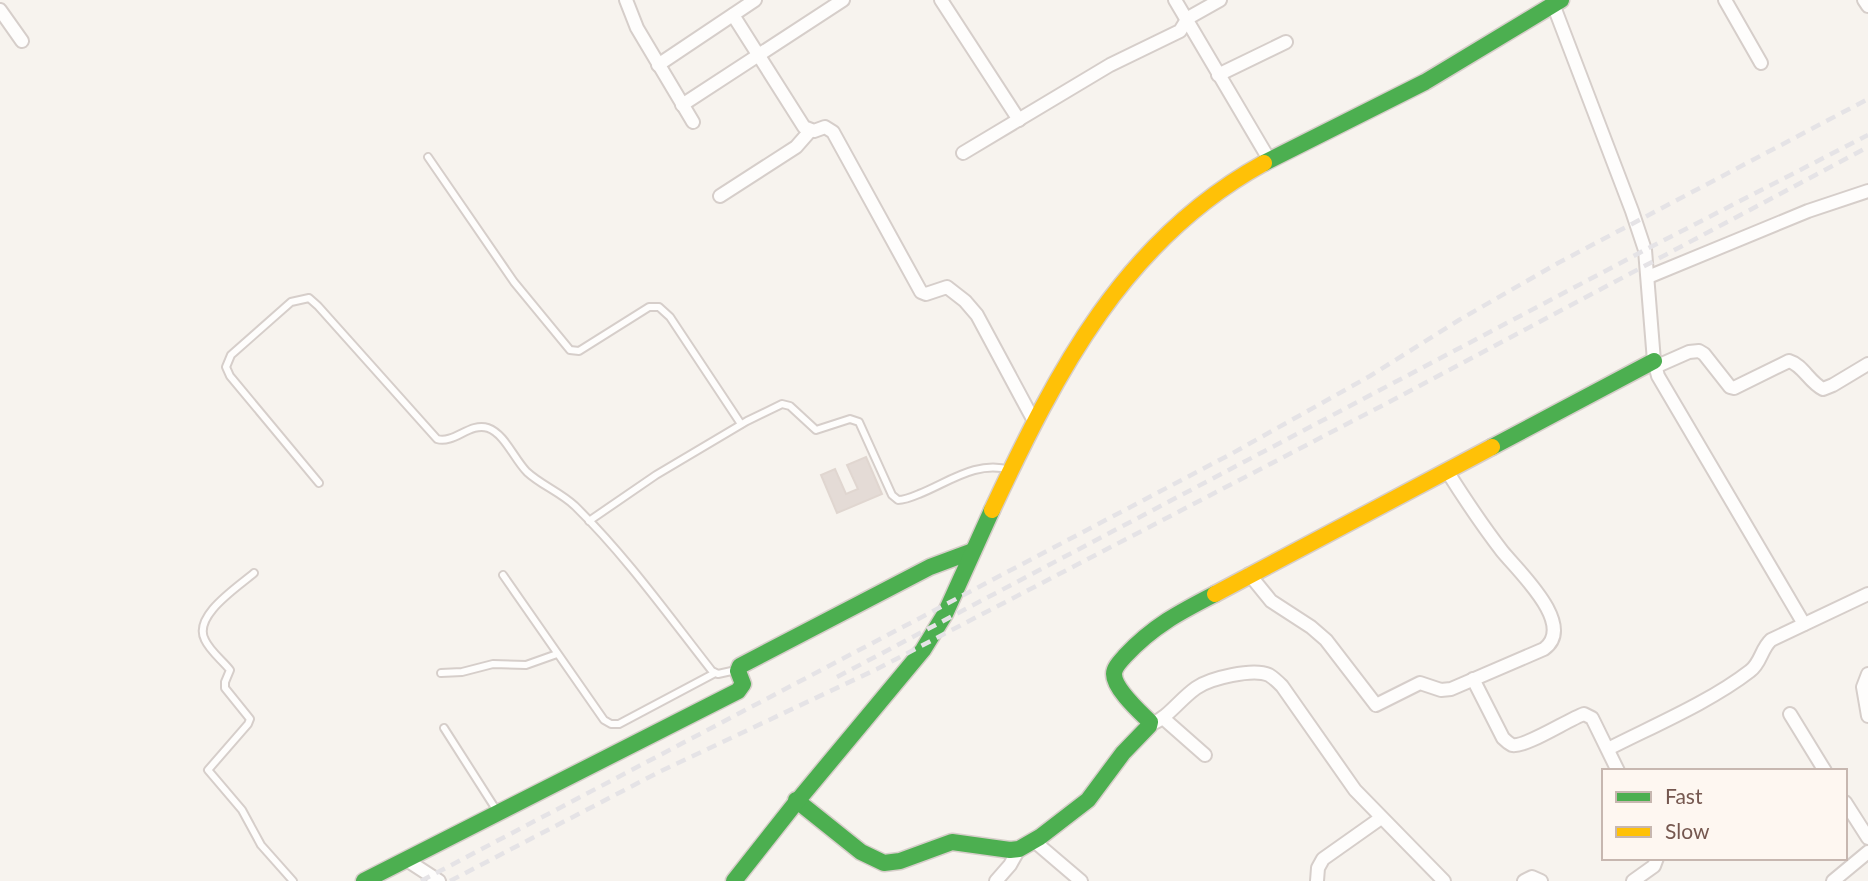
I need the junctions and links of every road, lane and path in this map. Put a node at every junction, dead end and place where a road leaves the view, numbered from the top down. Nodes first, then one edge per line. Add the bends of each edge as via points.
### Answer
1 (626, 0) edge
2 (755, 0) edge
3 (843, 0) edge
4 (941, 0) edge
5 (1175, 0) edge
6 (1220, 0) edge
7 (1725, 0) edge
8 (1864, 0) edge
9 (1557, 2) edge
10 (1868, 6) edge
11 (0, 10) edge
12 (733, 15) junction
13 (1188, 18) junction
14 (22, 40) dead end
15 (1286, 42) dead end
16 (759, 54) junction
17 (1762, 63) dead end
18 (658, 65) junction
19 (1218, 75) junction
20 (682, 105) junction
21 (1018, 120) junction
22 (693, 122) dead end
23 (810, 131) junction
24 (964, 153) dead end
25 (428, 157) dead end
26 (1270, 161) junction
27 (1868, 191) edge
28 (720, 195) dead end
29 (1648, 277) junction
30 (1655, 364) junction
31 (1868, 364) edge
32 (1034, 421) junction
33 (741, 425) junction
34 (1011, 471) junction
35 (1447, 471) junction
36 (319, 483) dead end
37 (589, 521) junction
38 (973, 551) junction
39 (254, 573) dead end
40 (1249, 574) junction
41 (503, 575) dead end
42 (1868, 594) edge
43 (1804, 624) junction
44 (556, 654) junction
45 (738, 669) junction
46 (441, 673) dead end
47 (715, 674) junction
48 (1868, 674) edge
49 (1473, 679) junction
50 (1790, 714) dead end
51 (1868, 716) edge
52 (1156, 722) junction
53 (444, 728) dead end
54 (1608, 750) junction
55 (1205, 755) dead end
56 (1617, 769) edge
57 (1824, 769) edge
58 (796, 800) junction
59 (1847, 805) edge
60 (498, 812) junction
61 (1381, 818) junction
62 (1868, 838) edge
63 (1034, 841) junction
64 (1019, 849) junction
65 (1868, 852) edge
66 (405, 859) junction
67 (1656, 860) edge
68 (293, 881) edge
69 (364, 881) edge
70 (439, 881) edge
71 (734, 881) edge
72 (996, 881) edge
73 (1081, 881) edge
74 (1317, 881) edge
75 (1444, 881) edge
76 (1524, 881) edge
77 (1541, 881) edge
78 (1633, 881) edge
79 (1832, 881) edge

1 - 18 street
2 - 12 street
3 - 16 street
4 - 21 street
5 - 13 street
6 - 13 street
7 - 17 street
8 - 10 street
9 - 26 street via 1449,69
9 - 29 street via 1645,250
11 - 14 street
12 - 16 street
12 - 18 street
13 - 19 street
13 - 21 street via 1180,31 1110,65
15 - 19 street
16 - 20 street
16 - 23 street
18 - 20 street
19 - 26 street
20 - 22 street
21 - 24 street
23 - 28 street via 796,146
23 - 32 street via 825,127 833,132 921,292 947,287 977,315
25 - 33 lane via 514,282 570,350 579,351 649,307 659,307
26 - 32 street via 1206,200 1137,262 1083,335
27 - 29 street
29 - 30 street
30 - 31 street via 1699,351 1734,388 1789,361 1823,389
30 - 35 street
30 - 43 street via 1667,393
32 - 34 street
33 - 34 lane via 782,404 816,430 856,419 892,495 901,500 979,467
33 - 37 lane via 631,490
34 - 38 street
35 - 40 street
35 - 49 street via 1503,552 1538,592 1555,631 1553,641 1544,649
36 - 37 lane via 226,367 231,355 283,307 303,298 318,306 437,439 446,440 481,426 492,430 528,473 568,499
37 - 47 lane
38 - 45 street via 894,584
38 - 58 street via 929,641
39 - 68 lane via 218,604 202,629 205,641 230,670 225,688 250,719 208,770 242,810 261,845
40 - 49 street via 1271,601 1325,640 1376,705 1420,683 1447,690
40 - 52 street via 1165,620 1118,664 1115,679 1124,694 1150,722
41 - 44 lane
42 - 43 street
43 - 54 street via 1766,644 1749,672
44 - 46 lane via 526,665 493,664
44 - 47 lane via 611,724
45 - 47 lane
45 - 60 street via 743,684 738,691
48 - 51 street via 1863,687
49 - 54 street via 1510,744 1531,740 1584,714 1592,718
50 - 57 street
52 - 55 street
52 - 61 street via 1203,684 1241,674 1270,676
52 - 63 street via 1124,752 1088,800
53 - 60 lane
54 - 56 street
58 - 64 street via 861,852 884,863 952,842
58 - 71 street
59 - 62 street
60 - 66 street
61 - 74 street via 1323,859
61 - 75 street
63 - 64 street
63 - 73 street
64 - 72 street
65 - 79 street
66 - 69 street
66 - 70 street
67 - 78 street
76 - 77 street via 1532,877

